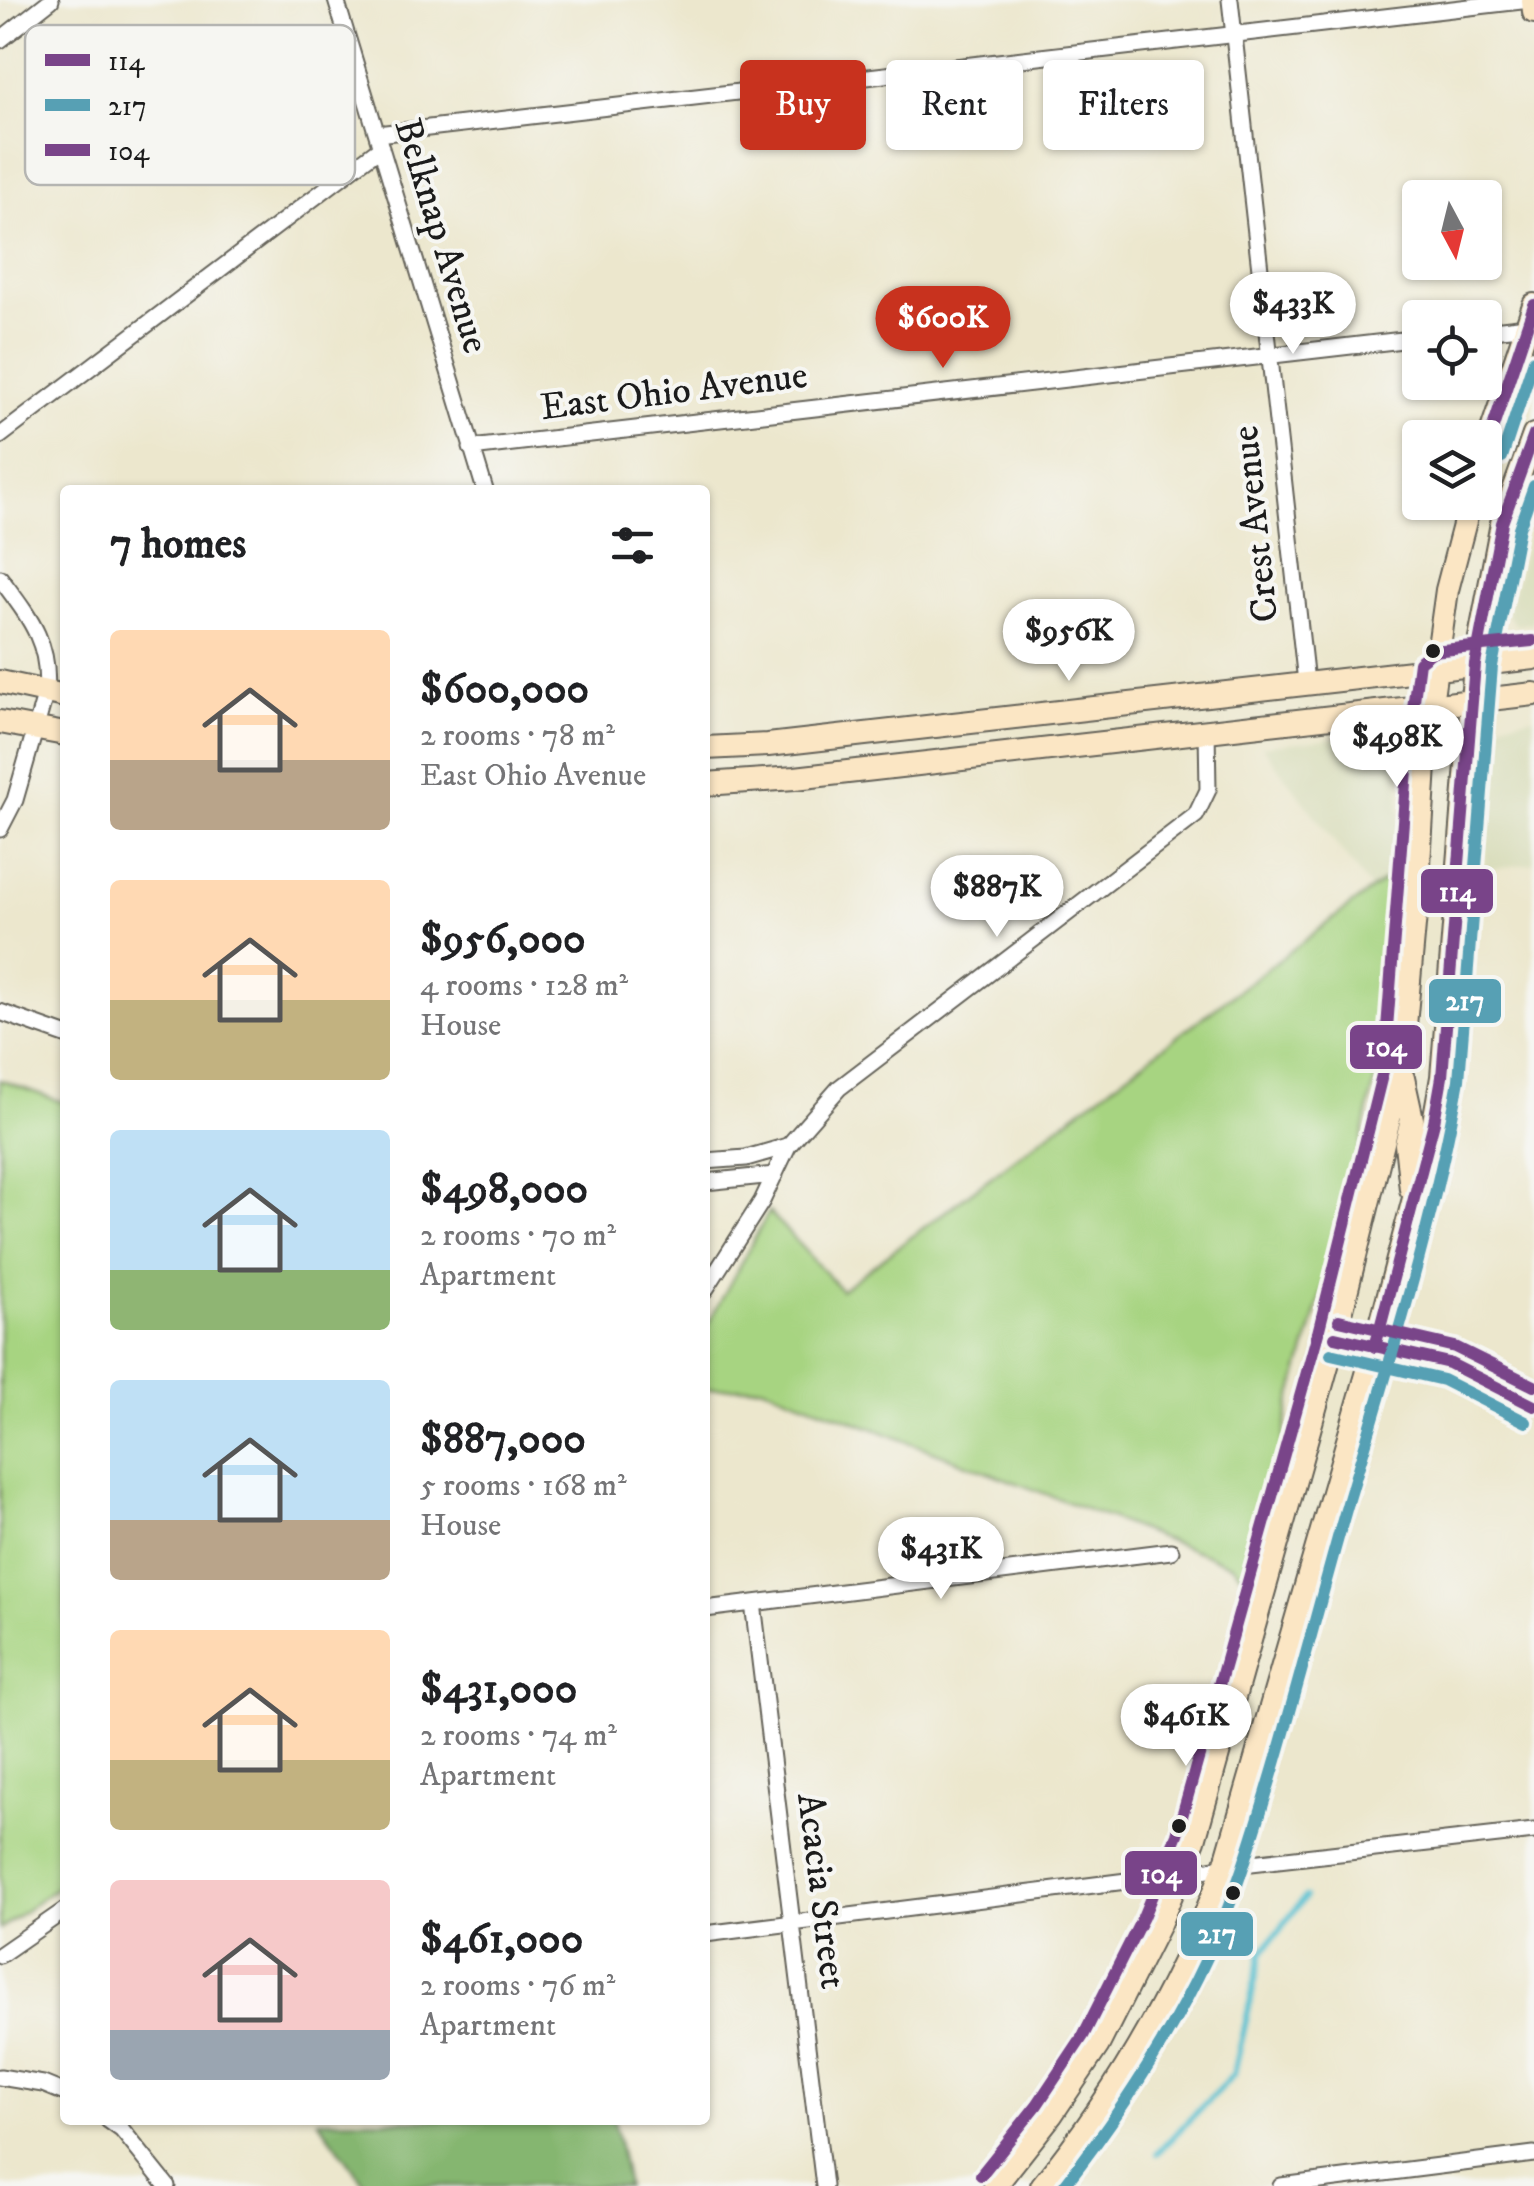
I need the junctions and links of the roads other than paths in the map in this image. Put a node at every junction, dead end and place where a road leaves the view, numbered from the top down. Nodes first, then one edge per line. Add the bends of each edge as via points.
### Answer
1 (51, 0) edge
2 (336, 0) edge
3 (1230, 0) edge
4 (1531, 0) edge
5 (1534, 12) edge
6 (344, 25) edge
7 (1234, 37) junction
8 (0, 40) edge
9 (355, 62) edge
10 (379, 141) junction
11 (355, 160) edge
12 (322, 185) edge
13 (1530, 316) edge
14 (1502, 325) edge
15 (1402, 340) edge
16 (1270, 356) junction
17 (1495, 420) edge
18 (1534, 435) edge
19 (0, 436) edge
20 (471, 448) junction
21 (483, 485) edge
22 (1465, 520) edge
23 (0, 578) edge
24 (1534, 658) edge
25 (1476, 664) junction
26 (1436, 668) junction
27 (0, 682) edge
28 (1306, 682) junction
29 (56, 694) edge
30 (1534, 694) edge
31 (1472, 701) junction
32 (1430, 705) junction
33 (1028, 715) junction
34 (0, 722) edge
35 (36, 728) junction
36 (1207, 730) junction
37 (60, 733) edge
38 (710, 748) edge
39 (1034, 750) junction
40 (710, 784) edge
41 (0, 829) edge
42 (0, 1012) edge
43 (1407, 1017) junction
44 (1449, 1022) junction
45 (60, 1033) edge
46 (1401, 1070) junction
47 (788, 1146) junction
48 (710, 1161) edge
49 (775, 1175) junction
50 (710, 1182) edge
51 (1412, 1202) junction
52 (710, 1283) edge
53 (1334, 1336) junction
54 (1375, 1347) junction
55 (1171, 1551) dead end
56 (752, 1604) junction
57 (710, 1608) edge
58 (1533, 1831) edge
59 (1534, 1851) edge
60 (1225, 1866) junction
61 (1182, 1874) junction
62 (60, 1913) edge
63 (792, 1923) junction
64 (710, 1933) edge
65 (0, 1955) edge
66 (0, 2077) edge
67 (60, 2091) edge
68 (115, 2125) edge
69 (1534, 2154) edge
70 (167, 2186) edge
71 (824, 2186) edge
72 (994, 2186) edge
73 (1042, 2186) edge
74 (1281, 2186) edge

1 - 8 street
2 - 6 street, Belknap Avenue
3 - 7 street, Crest Avenue
4 - 5 main road
4 - 7 street
7 - 10 street
7 - 16 street, Crest Avenue
9 - 10 street, Belknap Avenue
10 - 11 street
10 - 20 street, Belknap Avenue
12 - 19 street
13 - 14 street
13 - 17 main road
15 - 16 street, East Ohio Avenue
16 - 20 street, East Ohio Avenue
16 - 28 street, Crest Avenue
18 - 25 main road via 1502,524
20 - 21 street, Belknap Avenue
22 - 26 main road
23 - 29 street via 45,650
24 - 25 main road
25 - 26 main road
25 - 31 main road
26 - 28 main road
26 - 32 main road
27 - 29 main road
28 - 33 main road
29 - 35 street
30 - 31 main road
31 - 32 main road
31 - 44 main road
32 - 36 main road
32 - 43 main road
33 - 38 main road
33 - 39 main road
34 - 35 main road
35 - 37 main road
35 - 41 street
36 - 39 main road
36 - 47 street via 1208,790 1196,815 839,1088
39 - 40 main road
42 - 45 street
43 - 44 main road
43 - 46 main road
44 - 51 main road via 1434,1122
46 - 51 main road via 1412,1119 1406,1144
46 - 53 main road
47 - 48 street
47 - 49 street
49 - 50 street
49 - 52 street
51 - 54 main road
53 - 54 main road
53 - 61 main road
54 - 60 main road
55 - 56 street
56 - 57 street
56 - 63 street, Acacia Street
58 - 59 street
58 - 60 street
60 - 61 street
60 - 73 main road via 1152,2024
61 - 63 street
61 - 72 main road via 1098,2044
62 - 65 street
63 - 64 street
63 - 71 street, Acacia Street
66 - 67 street
68 - 70 street
69 - 74 street

